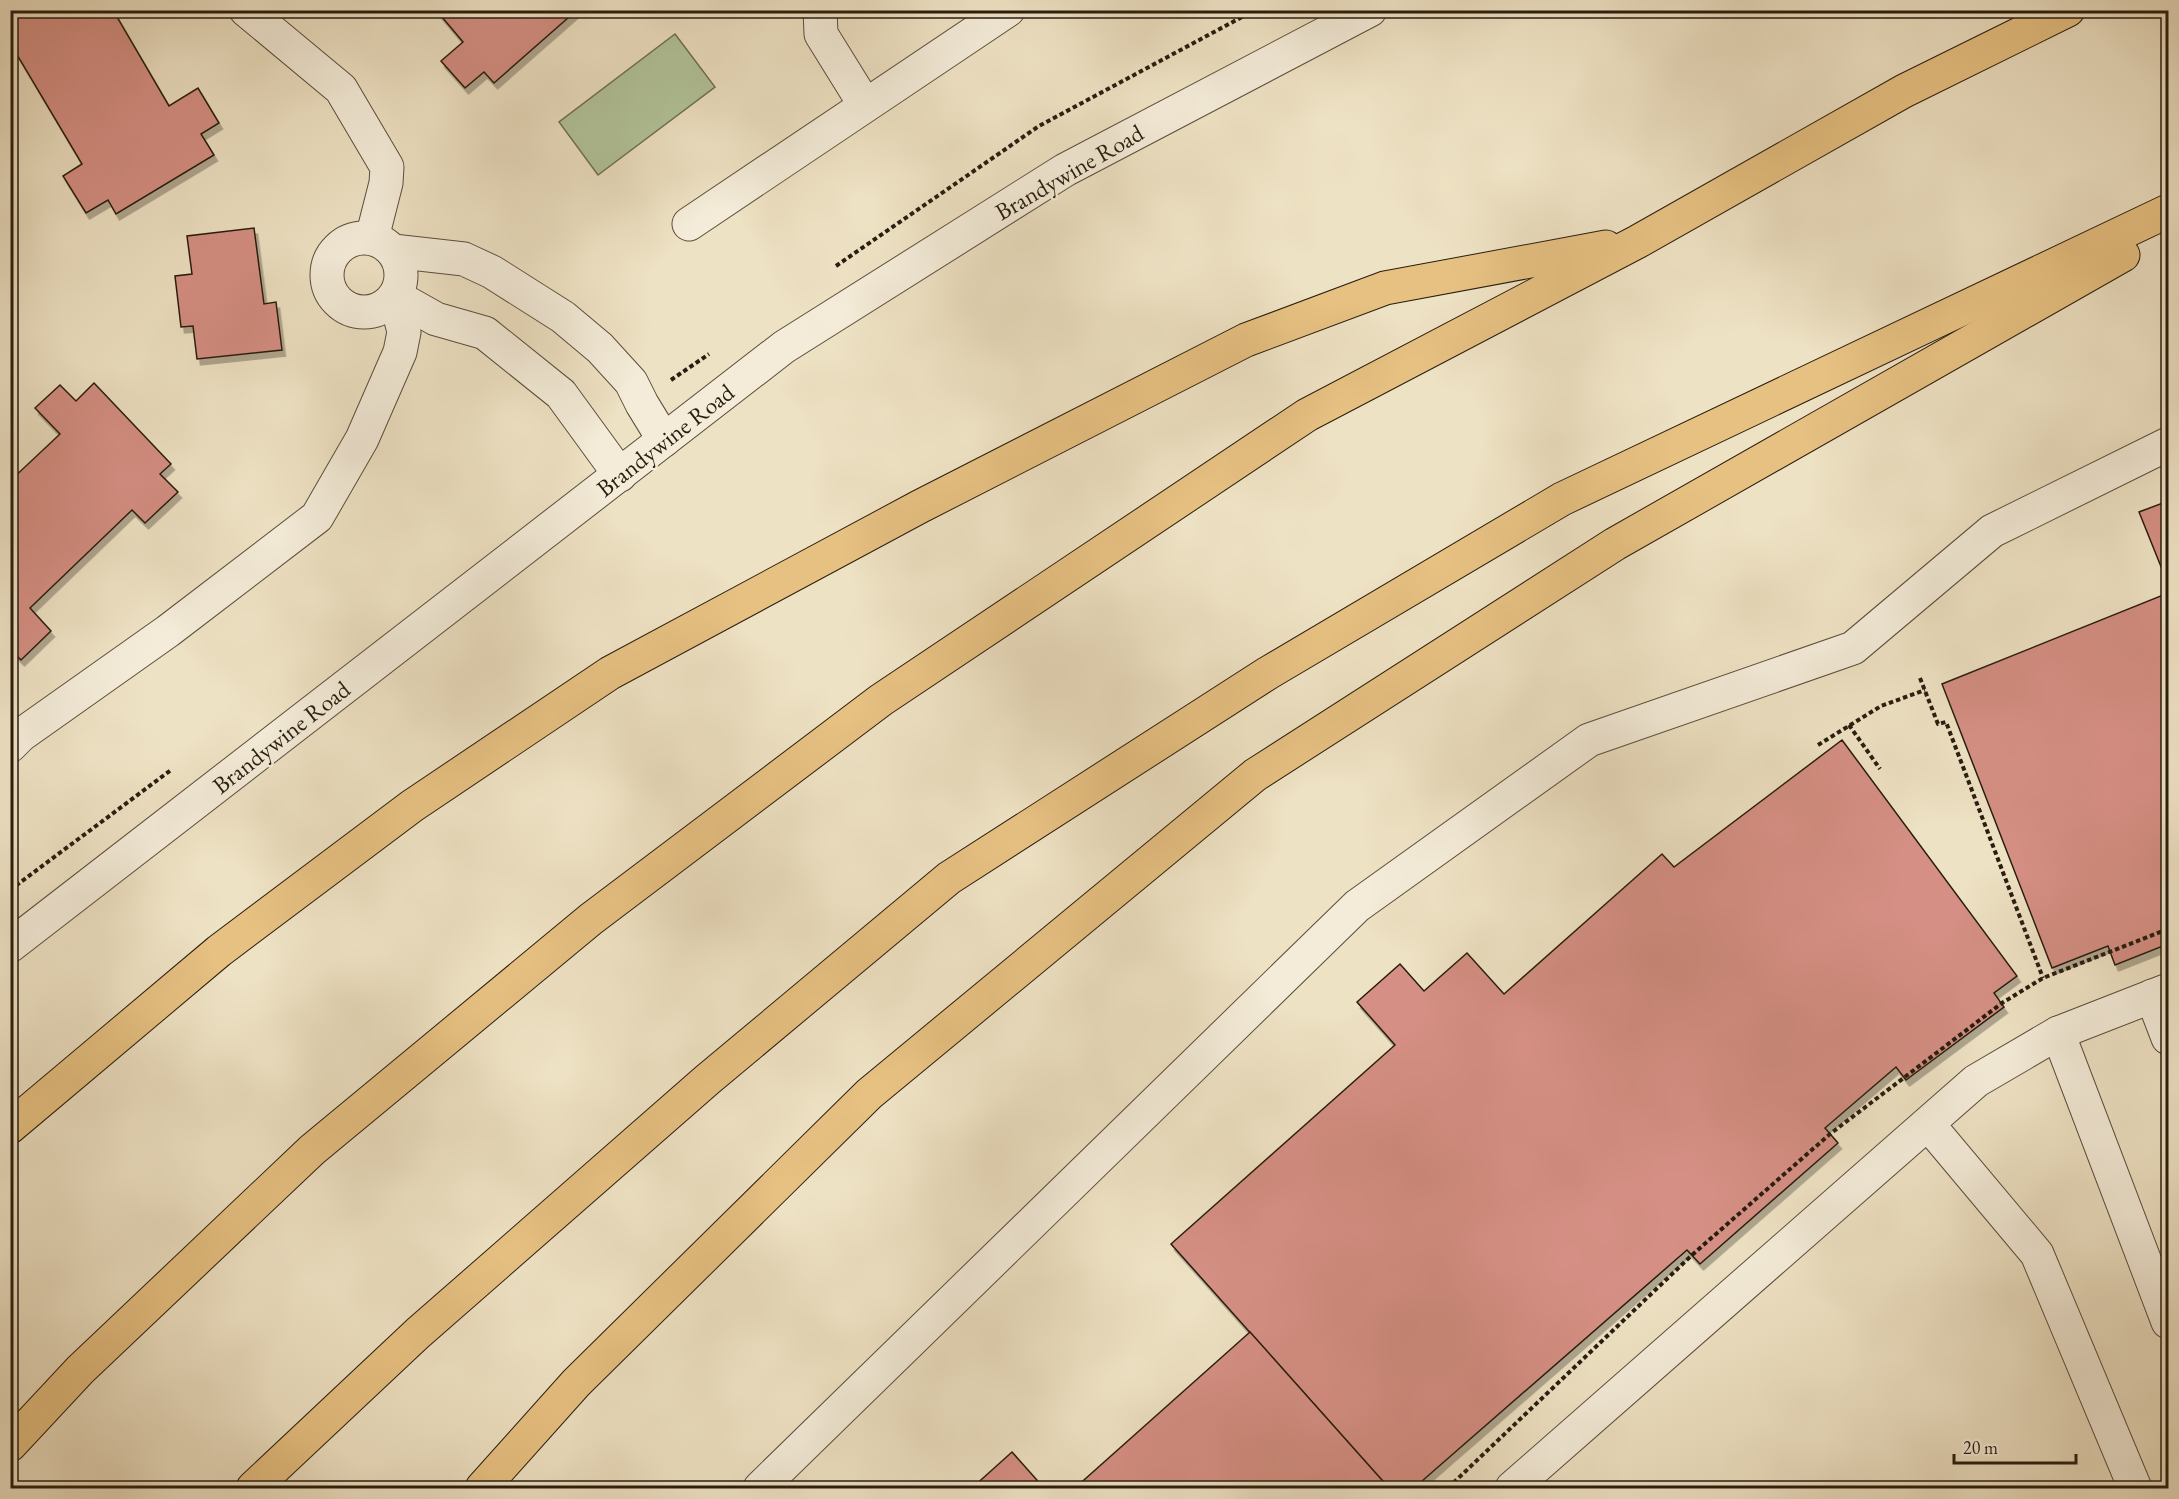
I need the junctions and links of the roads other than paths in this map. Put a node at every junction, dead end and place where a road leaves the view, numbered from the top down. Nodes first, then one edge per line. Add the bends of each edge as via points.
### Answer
1 (246, 10) edge
2 (820, 10) edge
3 (1008, 10) edge
4 (1370, 10) edge
5 (2068, 10) edge
6 (865, 105) junction
7 (2169, 211) edge
8 (689, 224) dead end
9 (2169, 229) edge
10 (1637, 242) junction
11 (383, 245) junction
12 (395, 296) junction
13 (664, 440) junction
14 (2169, 444) edge
15 (620, 475) junction
16 (10, 746) edge
17 (10, 946) edge
18 (2160, 993) edge
19 (2058, 1033) junction
20 (2169, 1038) edge
21 (1928, 1124) junction
22 (10, 1127) edge
23 (2169, 1322) edge
24 (10, 1445) edge
25 (253, 1488) edge
26 (483, 1488) edge
27 (760, 1488) edge
28 (1512, 1488) edge
29 (2135, 1488) edge

1 - 11 street via 341,89 387,166
2 - 6 street via 821,34
3 - 6 street
4 - 13 street, Brandywine Road via 1065,170 784,347
5 - 10 highway via 1904,91
6 - 8 street
7 - 25 highway via 1562,500 1268,673 949,878 707,1080 418,1333
9 - 26 highway via 1615,544 1256,775 869,1094 576,1383
10 - 22 highway via 1385,288 1246,340 919,507 610,673 412,806 219,951
10 - 24 highway via 1307,415 881,700 591,919 312,1150 80,1370
11 - 12 street via 399,261 400,285
11 - 12 street via 360,238 348,241 338,248 329,265 328,283 342,304 359,311 376,310
11 - 13 street via 464,259 563,317 600,348 631,382
12 - 15 street via 436,319 485,333 561,394
12 - 16 street via 404,332 400,352 362,439 317,517
13 - 15 street, Brandywine Road
14 - 27 street via 1992,531 1853,648 1589,740 1357,906
15 - 17 street, Brandywine Road
18 - 19 street
18 - 20 street
19 - 21 street via 1976,1081
19 - 23 street
21 - 28 street
21 - 29 street via 2037,1254

